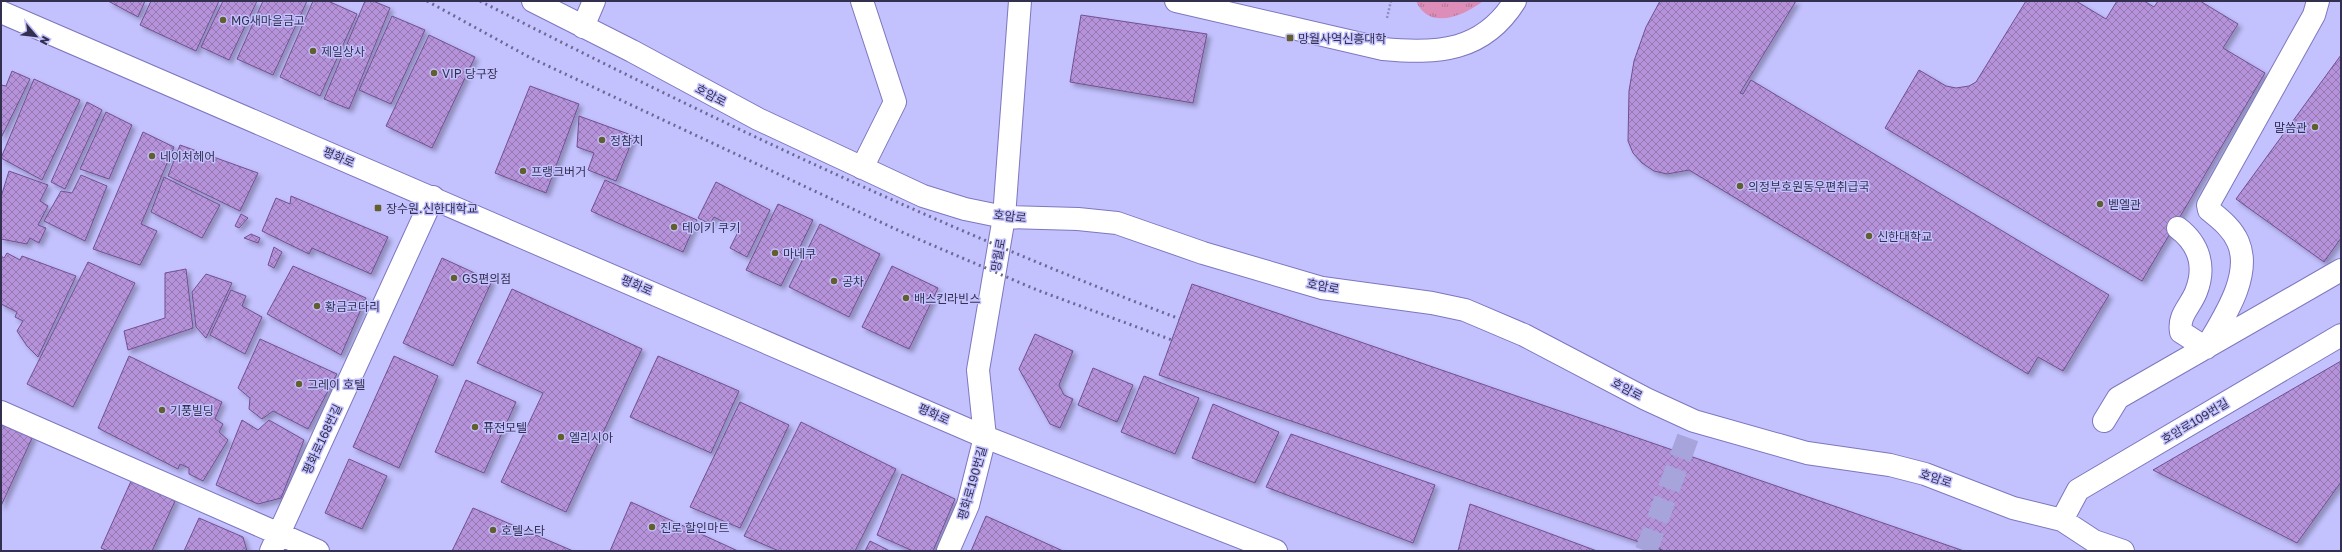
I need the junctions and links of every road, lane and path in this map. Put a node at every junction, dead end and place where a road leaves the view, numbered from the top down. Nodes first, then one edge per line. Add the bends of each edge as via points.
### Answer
1 (532, 1) edge
2 (594, 1) edge
3 (862, 1) edge
4 (1020, 1) edge
5 (1176, 1) edge
6 (1391, 1) edge
7 (1515, 1) edge
8 (2318, 1) edge
9 (1, 12) edge
10 (1386, 18) dead end
11 (583, 27) junction
12 (862, 168) junction
13 (433, 197) junction
14 (1004, 217) junction
15 (2178, 228) dead end
16 (2341, 270) edge
17 (2341, 335) edge
18 (2206, 348) junction
19 (1, 412) edge
20 (2104, 421) dead end
21 (985, 437) junction
22 (2062, 520) junction
23 (275, 542) edge
24 (318, 551) edge
25 (948, 551) edge
26 (1276, 551) edge
27 (2123, 551) edge

1 - 11 street, 호암로
2 - 11 street
3 - 12 street via 894,102
4 - 14 street, 망월로
5 - 7 street via 1376,48 1414,52 1448,50 1484,36 1509,11
6 - 10 path
8 - 18 street via 2314,15 2208,205 2209,210 2226,224 2238,243 2241,262 2231,305
9 - 13 street, 평화로
11 - 12 street, 호암로 via 758,119
12 - 14 street, 호암로 via 923,196 964,209
13 - 21 street, 평화로
13 - 23 street, 평화로168번길
14 - 21 street, 망월로 via 978,370
14 - 22 street, 호암로 via 1117,223 1203,253 1322,288 1465,310 1524,335 1646,399 1691,429 1806,453 1890,465 1925,474 2013,508
15 - 18 street via 2197,250 2201,269 2196,293 2180,324 2181,332
16 - 18 street
17 - 22 street, 호암로109번길 via 2078,490
18 - 20 street via 2118,398
19 - 23 street
21 - 25 street, 평화로190번길 via 968,505
21 - 26 street, 평화로
22 - 27 street, 호암로 via 2094,541
23 - 24 street

